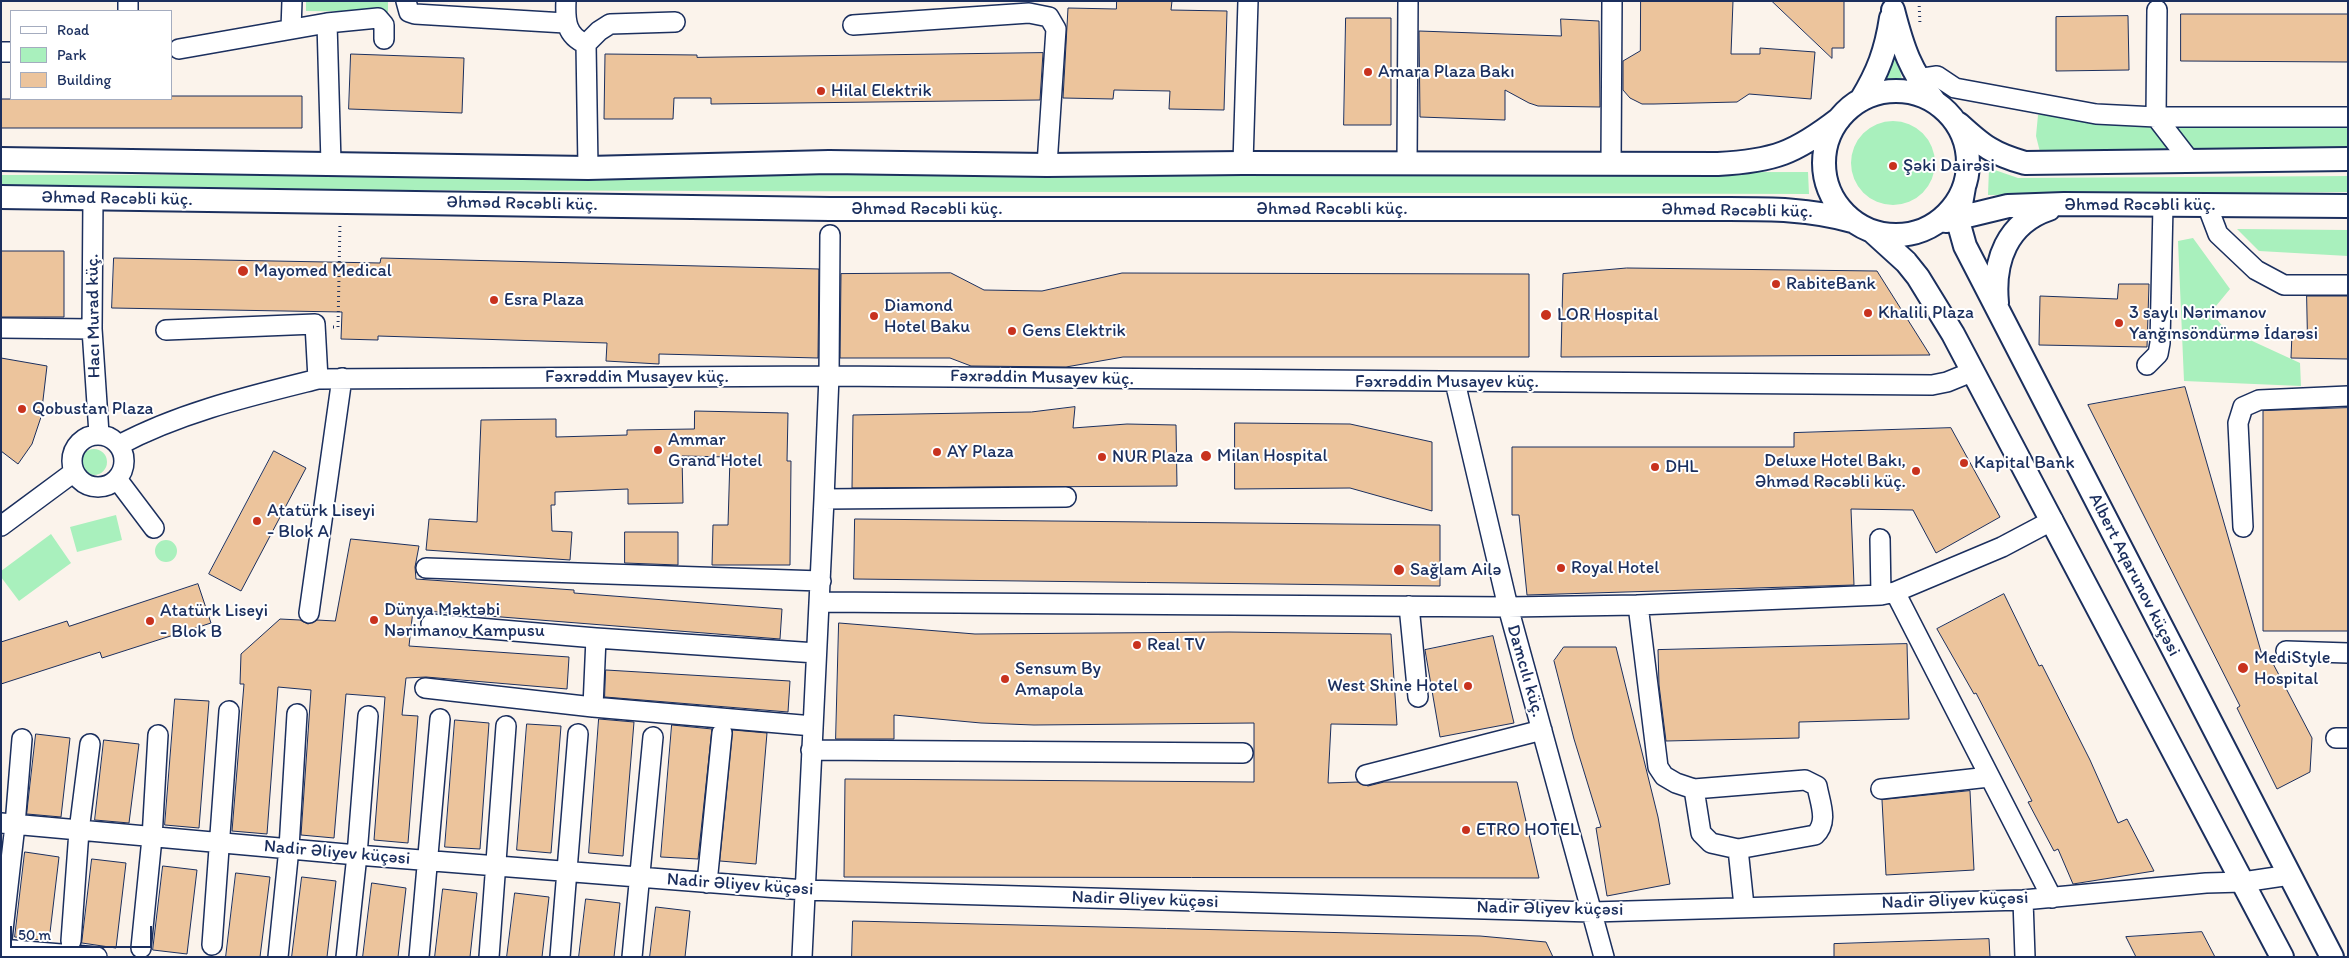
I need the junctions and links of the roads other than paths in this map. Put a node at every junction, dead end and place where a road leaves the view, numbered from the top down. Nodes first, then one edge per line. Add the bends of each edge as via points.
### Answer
1 (292, 1) edge
2 (406, 1) edge
3 (566, 1) edge
4 (1248, 1) edge
5 (1408, 1) edge
6 (1612, 1) edge
7 (2157, 10) dead end
8 (327, 22) junction
9 (675, 22) dead end
10 (565, 24) junction
11 (852, 25) dead end
12 (291, 29) junction
13 (384, 39) dead end
14 (586, 44) junction
15 (179, 49) dead end
16 (1917, 79) junction
17 (1861, 100) junction
18 (1943, 109) junction
19 (2156, 117) junction
20 (2348, 117) edge
21 (1839, 119) junction
22 (1, 159) edge
23 (2348, 159) edge
24 (2190, 161) junction
25 (331, 163) junction
26 (1242, 163) junction
27 (1407, 163) junction
28 (1611, 163) junction
29 (1047, 166) junction
30 (588, 168) junction
31 (1964, 187) junction
32 (1, 197) edge
33 (93, 198) junction
34 (2064, 204) junction
35 (2163, 205) junction
36 (2207, 205) junction
37 (2348, 206) edge
38 (1958, 217) junction
39 (1852, 221) junction
40 (1935, 224) junction
41 (1873, 232) junction
42 (830, 234) dead end
43 (2348, 285) edge
44 (1998, 312) junction
45 (1, 328) edge
46 (92, 329) junction
47 (166, 330) dead end
48 (2147, 364) dead end
49 (1974, 371) junction
50 (829, 376) junction
51 (342, 378) junction
52 (318, 379) junction
53 (1455, 382) junction
54 (2348, 396) edge
55 (99, 434) junction
56 (119, 446) junction
57 (74, 472) junction
58 (117, 479) junction
59 (1066, 497) dead end
60 (824, 499) junction
61 (2053, 520) junction
62 (1, 526) edge
63 (2243, 527) dead end
64 (154, 528) dead end
65 (1880, 539) dead end
66 (426, 568) dead end
67 (821, 581) junction
68 (1888, 594) junction
69 (820, 602) junction
70 (1638, 605) junction
71 (1409, 606) junction
72 (1508, 607) junction
73 (309, 613) dead end
74 (431, 624) dead end
75 (596, 638) junction
76 (2286, 651) dead end
77 (816, 653) junction
78 (2348, 653) edge
79 (425, 688) dead end
80 (1418, 697) dead end
81 (592, 707) junction
82 (229, 711) dead end
83 (297, 714) dead end
84 (368, 716) dead end
85 (440, 718) dead end
86 (506, 726) dead end
87 (813, 726) junction
88 (1542, 730) junction
89 (722, 733) dead end
90 (578, 734) dead end
91 (158, 735) dead end
92 (653, 737) dead end
93 (22, 739) dead end
94 (90, 744) dead end
95 (811, 750) junction
96 (1243, 753) dead end
97 (1366, 775) dead end
98 (1989, 777) junction
99 (1694, 789) junction
100 (1881, 789) dead end
101 (8, 824) edge
102 (79, 831) junction
103 (152, 838) junction
104 (219, 843) junction
105 (289, 848) junction
106 (1738, 849) junction
107 (357, 855) junction
108 (427, 860) junction
109 (497, 864) junction
110 (566, 872) junction
111 (2290, 875) junction
112 (639, 877) junction
113 (2243, 882) junction
114 (707, 883) junction
115 (804, 890) junction
116 (2052, 898) junction
117 (2023, 900) junction
118 (1744, 906) junction
119 (1592, 912) junction
120 (2, 939) edge
121 (70, 941) dead end
122 (212, 945) dead end
123 (141, 948) dead end
124 (1, 949) edge
125 (97, 957) edge
126 (278, 957) edge
127 (346, 957) edge
128 (419, 957) edge
129 (489, 957) edge
130 (560, 957) edge
131 (632, 957) edge
132 (802, 957) edge
133 (1604, 957) edge
134 (2025, 957) edge
135 (2282, 957) edge
136 (2332, 957) edge

1 - 12 street
2 - 10 street via 409,12 415,14
3 - 10 street
4 - 26 street
5 - 27 street
6 - 28 street
7 - 19 street
8 - 12 street
8 - 13 street via 378,18 384,24
8 - 25 street
9 - 14 street via 610,24
10 - 14 street via 579,41
11 - 29 street via 1029,13 1048,17 1056,29
12 - 15 street
14 - 30 street
16 - 17 main road via 1904,51 1893,10 1881,64
16 - 18 main road
16 - 19 street via 1937,76 1955,88 2096,114
17 - 18 main road via 1879,93 1898,91 1917,94
17 - 21 main road
18 - 24 main road via 1984,147 2001,157 2024,163
18 - 31 main road via 1961,131 1967,149
19 - 20 street
19 - 24 street
21 - 28 main road via 1792,151 1768,158 1718,164
21 - 39 main road via 1829,135 1824,173 1838,208
22 - 25 main road
23 - 24 main road
25 - 30 main road
26 - 27 main road
26 - 29 main road
27 - 28 main road
29 - 30 main road via 829,162
31 - 38 main road, Albert Aqarunov küçəsi
31 - 40 main road via 1957,202
32 - 33 main road, Əhməd Rəcəbli küç.
33 - 39 main road, Əhməd Rəcəbli küç. via 830,209 1747,209 1825,213
33 - 46 street, Hacı Murad küç.
34 - 35 main road, Əhməd Rəcəbli küç.
34 - 38 main road, Əhməd Rəcəbli küç. via 2008,206
34 - 44 main road via 2023,221 2012,234 1996,275
35 - 36 main road, Əhməd Rəcəbli küç.
35 - 48 street via 2160,343 2158,354
36 - 37 main road, Əhməd Rəcəbli küç.
36 - 43 street via 2218,234 2256,270 2284,285
38 - 40 main road, Əhməd Rəcəbli küç.
38 - 44 main road, Albert Aqarunov küçəsi via 1965,246
39 - 41 main road
40 - 41 main road via 1894,236
41 - 49 main road via 1906,262 1928,291
42 - 50 street
44 - 111 main road, Albert Aqarunov küçəsi
45 - 46 street
46 - 55 street, Hacı Murad küç.
47 - 52 street via 315,324
49 - 53 street, Fəxrəddin Musayev küç. via 1932,385
49 - 61 main road
50 - 51 street, Fəxrəddin Musayev küç.
50 - 53 street, Fəxrəddin Musayev küç.
50 - 60 street
51 - 52 street, Fəxrəddin Musayev küç.
51 - 73 street
52 - 56 street, Fəxrəddin Musayev küç. via 172,421
53 - 72 street, Damcılı küç.
54 - 63 street via 2259,400 2243,407 2238,422
55 - 56 street
55 - 57 street via 82,440 76,446 72,464
56 - 58 street via 124,464
57 - 58 street via 79,480 94,487 102,487
57 - 62 street
58 - 64 street
59 - 60 street
60 - 67 street
61 - 68 street via 2002,547
61 - 113 main road
65 - 68 street
66 - 67 street
67 - 69 street
68 - 70 street
68 - 98 street
69 - 71 street
69 - 77 street
70 - 72 street
70 - 99 street via 1658,767 1664,776
71 - 72 street
71 - 80 street
72 - 88 street, Damcılı küç.
74 - 75 street
75 - 77 street
75 - 81 street
76 - 78 street
77 - 87 street
79 - 81 street
81 - 87 street
82 - 104 street
83 - 105 street
84 - 107 street
85 - 108 street
86 - 109 street
87 - 95 street
88 - 97 street
88 - 119 street, Damcılı küç.
89 - 114 street
90 - 110 street
91 - 103 street
92 - 112 street
93 - 101 street
94 - 102 street
95 - 96 street
95 - 115 street
98 - 100 street
98 - 116 street
99 - 106 street via 1701,833 1711,843
99 - 106 street via 1805,780 1817,786 1824,821 1815,835
101 - 102 street, Nadir Əliyev küçəsi
101 - 120 street
102 - 103 street, Nadir Əliyev küçəsi
102 - 121 street
103 - 104 street, Nadir Əliyev küçəsi
103 - 123 street
104 - 105 street, Nadir Əliyev küçəsi
104 - 122 street
105 - 107 street, Nadir Əliyev küçəsi
105 - 126 street
106 - 118 street
107 - 108 street, Nadir Əliyev küçəsi
107 - 127 street
108 - 109 street, Nadir Əliyev küçəsi
108 - 128 street
109 - 110 street, Nadir Əliyev küçəsi
109 - 129 street
110 - 112 street, Nadir Əliyev küçəsi
110 - 130 street
111 - 113 street, Nadir Əliyev küçəsi
111 - 136 main road, Albert Aqarunov küçəsi
112 - 114 street, Nadir Əliyev küçəsi
112 - 131 street
113 - 116 street, Nadir Əliyev küçəsi
113 - 135 main road
114 - 115 street, Nadir Əliyev küçəsi
115 - 119 street, Nadir Əliyev küçəsi
115 - 132 street
116 - 117 street, Nadir Əliyev küçəsi
117 - 118 street, Nadir Əliyev küçəsi
117 - 134 street
118 - 119 street, Nadir Əliyev küçəsi
119 - 133 street, Damcılı küç.
124 - 125 street

